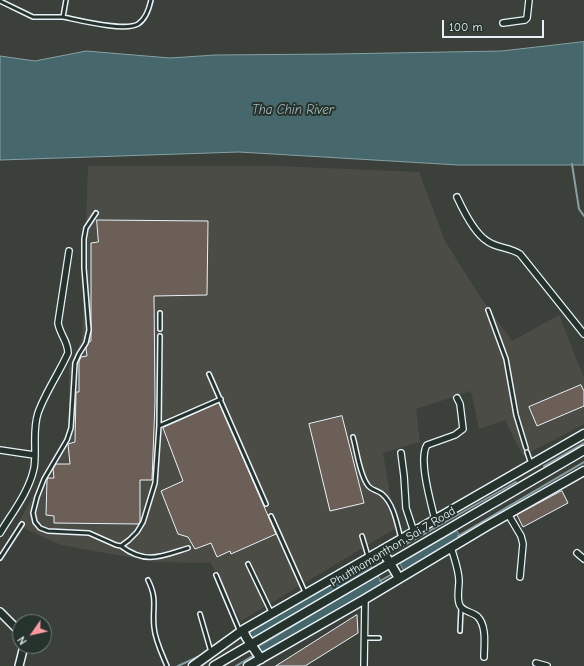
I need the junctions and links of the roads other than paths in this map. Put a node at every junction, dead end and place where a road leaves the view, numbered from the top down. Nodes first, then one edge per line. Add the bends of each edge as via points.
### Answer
1 (66, 0) edge
2 (151, 0) edge
3 (529, 0) edge
4 (0, 1) edge
5 (63, 16) junction
6 (503, 23) dead end
7 (457, 197) dead end
8 (96, 213) dead end
9 (69, 251) dead end
10 (488, 310) dead end
11 (160, 313) dead end
12 (160, 329) dead end
13 (584, 334) edge
14 (160, 336) dead end
15 (209, 374) dead end
16 (458, 398) dead end
17 (221, 399) junction
18 (159, 426) junction
19 (584, 434) edge
20 (353, 437) dead end
21 (526, 448) dead end
22 (0, 450) edge
23 (584, 450) edge
24 (527, 452) dead end
25 (401, 453) dead end
26 (34, 455) junction
27 (528, 465) junction
28 (584, 471) edge
29 (531, 480) junction
30 (266, 504) dead end
31 (508, 514) junction
32 (271, 516) dead end
33 (435, 520) junction
34 (22, 524) dead end
35 (414, 532) junction
36 (0, 533) edge
37 (362, 536) dead end
38 (401, 539) junction
39 (121, 546) junction
40 (451, 547) junction
41 (188, 548) dead end
42 (382, 550) junction
43 (577, 553) dead end
44 (0, 558) edge
45 (368, 558) junction
46 (584, 559) edge
47 (389, 562) junction
48 (248, 564) dead end
49 (216, 575) dead end
50 (520, 577) dead end
51 (399, 578) junction
52 (148, 580) dead end
53 (306, 594) junction
54 (365, 599) junction
55 (461, 608) junction
56 (0, 612) edge
57 (200, 614) dead end
58 (272, 614) junction
59 (12, 624) edge
60 (460, 630) dead end
61 (241, 631) junction
62 (364, 638) junction
63 (379, 638) dead end
64 (251, 645) junction
65 (211, 652) junction
66 (22, 654) edge
67 (484, 657) dead end
68 (261, 659) junction
69 (536, 663) dead end
70 (20, 666) edge
71 (167, 666) edge
72 (193, 666) edge
73 (214, 666) edge
74 (248, 666) edge
75 (364, 666) edge
76 (547, 666) edge

1 - 5 lane
2 - 5 lane via 145,18 138,25 131,27 95,24
3 - 6 street via 525,20
4 - 5 lane via 33,17
7 - 13 street via 480,235 487,241 520,254
8 - 39 lane via 86,228 84,239 89,330 86,343 75,363 71,428 67,440 44,479 33,513 40,528 48,531 89,533
9 - 26 street via 58,324 68,345 68,353 38,413
10 - 21 lane via 506,359 516,415
11 - 12 lane
14 - 18 lane
15 - 17 lane
16 - 33 street via 463,429 455,435 427,445 424,452
17 - 18 lane
17 - 30 lane
18 - 39 lane via 155,484 137,532
19 - 27 main road
20 - 38 lane via 364,478 369,488 387,500 396,519
22 - 26 street
23 - 29 main road, Phutthamonthon Sai 7 Road
24 - 27 lane
25 - 35 street via 406,508
26 - 36 street via 34,468 25,491
27 - 29 main road
27 - 33 main road
28 - 31 main road
29 - 47 main road, Phutthamonthon Sai 7 Road
31 - 40 main road
31 - 50 street via 523,544
32 - 53 lane
33 - 35 main road
34 - 44 lane
35 - 38 main road
37 - 45 lane
38 - 42 main road
39 - 41 lane via 153,558
40 - 51 main road
40 - 55 street via 459,580 458,596
42 - 45 main road
42 - 47 main road
43 - 46 street
45 - 53 main road
47 - 51 main road
47 - 64 main road, Phutthamonthon Sai 7 Road
48 - 58 lane
49 - 61 lane
51 - 54 main road
52 - 71 lane via 154,601 156,639
53 - 58 main road
54 - 62 street
54 - 68 main road
55 - 60 lane
55 - 67 street via 472,612 482,624
56 - 59 street
57 - 65 lane
58 - 61 main road
61 - 64 main road
61 - 65 main road
62 - 63 lane
62 - 75 street
64 - 68 main road
64 - 73 main road, Phutthamonthon Sai 7 Road
65 - 72 main road
66 - 70 street
68 - 74 main road
69 - 76 street

